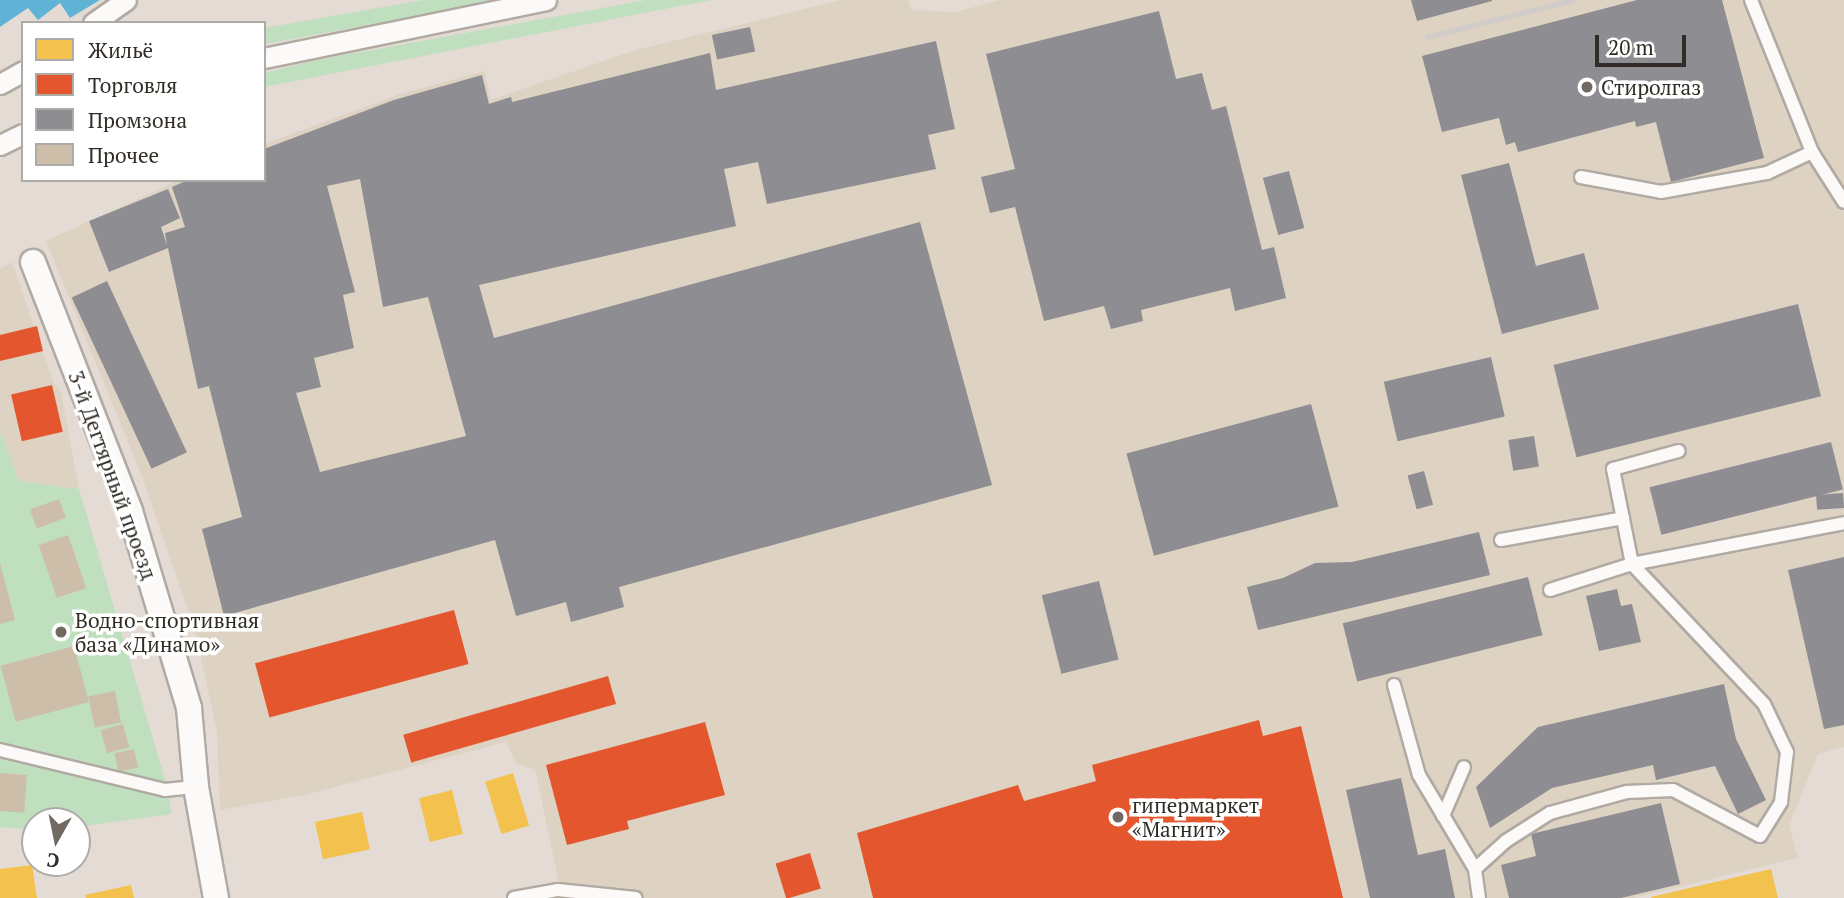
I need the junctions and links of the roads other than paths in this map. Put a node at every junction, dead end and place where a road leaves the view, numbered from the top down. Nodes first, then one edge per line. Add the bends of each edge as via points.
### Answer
1 (126, 0) edge
2 (546, 0) edge
3 (1751, 0) edge
4 (96, 21) edge
5 (266, 58) edge
6 (21, 72) edge
7 (0, 84) edge
8 (21, 135) edge
9 (0, 145) edge
10 (1812, 152) junction
11 (1581, 177) dead end
12 (1844, 202) edge
13 (33, 262) dead end
14 (1679, 451) dead end
15 (1623, 518) junction
16 (1844, 523) edge
17 (1501, 540) dead end
18 (1632, 564) junction
19 (1550, 590) dead end
20 (1394, 685) dead end
21 (0, 750) edge
22 (1464, 767) dead end
23 (196, 787) junction
24 (1443, 816) junction
25 (1475, 869) junction
26 (216, 898) edge
27 (514, 898) edge
28 (636, 898) edge
29 (1479, 898) edge

1 - 4 street
2 - 5 street
3 - 10 lane
6 - 7 street
8 - 9 street
10 - 11 lane via 1767,173 1661,192
10 - 12 lane
13 - 23 street, 3-й Дегтярный проезд via 131,511 189,708
14 - 15 lane via 1613,469
15 - 17 lane
15 - 18 lane
16 - 18 lane
18 - 19 lane
18 - 25 lane via 1764,704 1787,752 1781,802 1760,836 1673,790 1627,792 1550,813 1506,841
20 - 24 lane via 1419,775
21 - 23 lane via 165,790
22 - 24 lane
23 - 26 street, 3-й Дегтярный проезд
24 - 25 lane
25 - 29 lane
27 - 28 lane via 558,890

